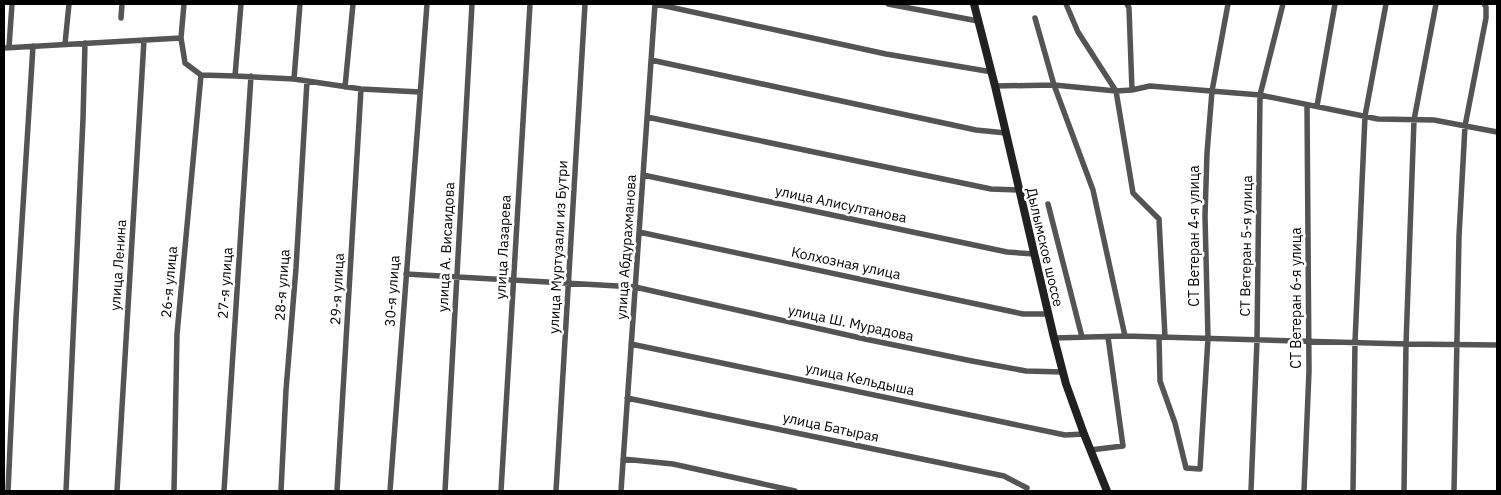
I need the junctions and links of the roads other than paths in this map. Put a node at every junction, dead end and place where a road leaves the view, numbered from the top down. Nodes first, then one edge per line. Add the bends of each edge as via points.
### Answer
1 (12, 4) edge
2 (69, 4) edge
3 (122, 4) edge
4 (184, 4) edge
5 (241, 4) edge
6 (300, 4) edge
7 (353, 4) edge
8 (427, 4) edge
9 (472, 4) edge
10 (530, 4) edge
11 (585, 4) edge
12 (656, 4) edge
13 (888, 4) edge
14 (974, 4) edge
15 (1066, 4) edge
16 (1127, 4) edge
17 (1228, 4) edge
18 (1283, 4) edge
19 (1335, 4) edge
20 (1386, 4) edge
21 (1436, 4) edge
22 (1484, 4) edge
23 (121, 18) dead end
24 (1035, 18) dead end
25 (978, 21) junction
26 (181, 38) junction
27 (144, 40) junction
28 (85, 43) junction
29 (65, 44) junction
30 (33, 46) junction
31 (6, 47) edge
32 (651, 60) junction
33 (992, 72) junction
34 (201, 75) junction
35 (235, 76) junction
36 (251, 76) junction
37 (294, 79) junction
38 (307, 81) junction
39 (1054, 85) junction
40 (995, 86) junction
41 (346, 87) junction
42 (361, 89) junction
43 (1132, 90) junction
44 (1116, 91) junction
45 (1212, 91) junction
46 (420, 92) junction
47 (1260, 95) junction
48 (1307, 105) junction
49 (1317, 106) junction
50 (647, 116) junction
51 (1365, 116) junction
52 (1414, 120) junction
53 (1466, 126) junction
54 (1497, 132) edge
55 (1006, 133) junction
56 (643, 175) junction
57 (1019, 190) junction
58 (1048, 204) dead end
59 (639, 232) junction
60 (1034, 254) junction
61 (406, 274) junction
62 (457, 278) junction
63 (514, 281) junction
64 (568, 284) junction
65 (635, 287) junction
66 (1048, 314) junction
67 (1125, 336) junction
68 (1082, 337) junction
69 (1108, 337) junction
70 (1162, 337) junction
71 (1054, 338) junction
72 (1208, 338) junction
73 (1257, 340) junction
74 (1308, 341) junction
75 (1355, 342) junction
76 (631, 344) junction
77 (1406, 344) junction
78 (1456, 345) junction
79 (1497, 345) edge
80 (1063, 372) junction
81 (628, 398) junction
82 (1084, 434) junction
83 (1090, 450) junction
84 (623, 459) junction
85 (1024, 490) edge
86 (8, 491) edge
87 (66, 491) edge
88 (117, 491) edge
89 (174, 491) edge
90 (224, 491) edge
91 (281, 491) edge
92 (337, 491) edge
93 (390, 491) edge
94 (445, 491) edge
95 (501, 491) edge
96 (556, 491) edge
97 (621, 491) edge
98 (795, 491) edge
99 (1107, 491) edge
100 (1251, 491) edge
101 (1304, 491) edge
102 (1353, 491) edge
103 (1404, 491) edge
104 (1454, 491) edge

1 - 31 street
2 - 29 street
3 - 23 street
4 - 26 street
5 - 35 street
6 - 37 street
7 - 41 street
8 - 46 street, 30-я улица
9 - 62 street, улица А. Висаидова
10 - 63 street, улица Лазарева
11 - 64 street, улица Муртузали из Бутри
12 - 32 street, улица Абдурахманова
12 - 33 street via 886,54
13 - 25 street
14 - 25 main road, Дылымское шоссе
15 - 44 street via 1078,32
16 - 43 street
17 - 45 street, СТ Ветеран 4-я улица
18 - 47 street, СТ Ветеран 5-я улица
19 - 49 street
20 - 51 street
21 - 52 street
22 - 53 street via 1486,18
24 - 39 street
25 - 33 main road, Дылымское шоссе
26 - 27 street
26 - 34 street via 185,63
27 - 28 street
27 - 88 street, улица Ленина
28 - 29 street
28 - 87 street
29 - 30 street
30 - 31 street
30 - 86 street
32 - 50 street, улица Абдурахманова
32 - 55 street via 976,130
33 - 40 main road, Дылымское шоссе
34 - 35 street
34 - 89 street, 26-я улица via 177,334
35 - 36 street
36 - 37 street
36 - 90 street, 27-я улица
37 - 38 street
38 - 41 street
38 - 91 street, 28-я улица
39 - 40 street
39 - 44 street
39 - 67 street via 1092,190
40 - 55 main road, Дылымское шоссе
41 - 42 street
42 - 46 street
42 - 92 street, 29-я улица
43 - 44 street
43 - 45 street via 1150,86
44 - 70 street via 1133,193 1159,219
45 - 47 street
45 - 72 street, СТ Ветеран 4-я улица via 1205,216
46 - 61 street, 30-я улица
47 - 48 street
47 - 73 street, СТ Ветеран 5-я улица
48 - 49 street
48 - 74 street, СТ Ветеран 6-я улица
49 - 51 street
50 - 56 street, улица Абдурахманова
50 - 57 street via 991,188
51 - 52 street
51 - 75 street
52 - 53 street
52 - 77 street
53 - 54 street
53 - 78 street
55 - 57 main road, Дылымское шоссе
56 - 59 street, улица Абдурахманова
56 - 60 street, улица Алисултанова via 1007,252
57 - 60 main road, Дылымское шоссе
58 - 68 street
59 - 65 street, улица Абдурахманова
59 - 66 street, Колхозная улица via 1023,314
60 - 66 main road, Дылымское шоссе
61 - 62 street, улица Ш. Мурадова
61 - 93 street, 30-я улица
62 - 63 street, улица Ш. Мурадова
62 - 94 street, улица А. Висаидова
63 - 64 street, улица Ш. Мурадова
63 - 95 street, улица Лазарева
64 - 65 street, улица Ш. Мурадова
64 - 96 street, улица Муртузали из Бутри
65 - 76 street, улица Абдурахманова
65 - 80 street, улица Ш. Мурадова via 972,361 1026,371
66 - 71 main road, Дылымское шоссе
67 - 69 street
67 - 70 street
68 - 69 street
68 - 71 street
69 - 83 street via 1123,446
70 - 72 street
70 - 72 street, СТ Ветеран 4-я улица via 1160,381 1186,468 1200,469
71 - 80 main road, Дылымское шоссе
72 - 73 street
73 - 74 street
73 - 100 street, СТ Ветеран 5-я улица
74 - 75 street
74 - 101 street, СТ Ветеран 6-я улица
75 - 77 street
75 - 102 street
76 - 81 street, улица Абдурахманова
76 - 82 street, улица Кельдыша via 1065,435
77 - 78 street
77 - 103 street
78 - 79 street
78 - 104 street
80 - 82 main road, Дылымское шоссе
81 - 84 street, улица Абдурахманова
81 - 85 street, улица Батырая via 1004,476
82 - 83 main road, Дылымское шоссе
83 - 99 main road, Дылымское шоссе
84 - 97 street, улица Абдурахманова
84 - 98 street via 673,464

